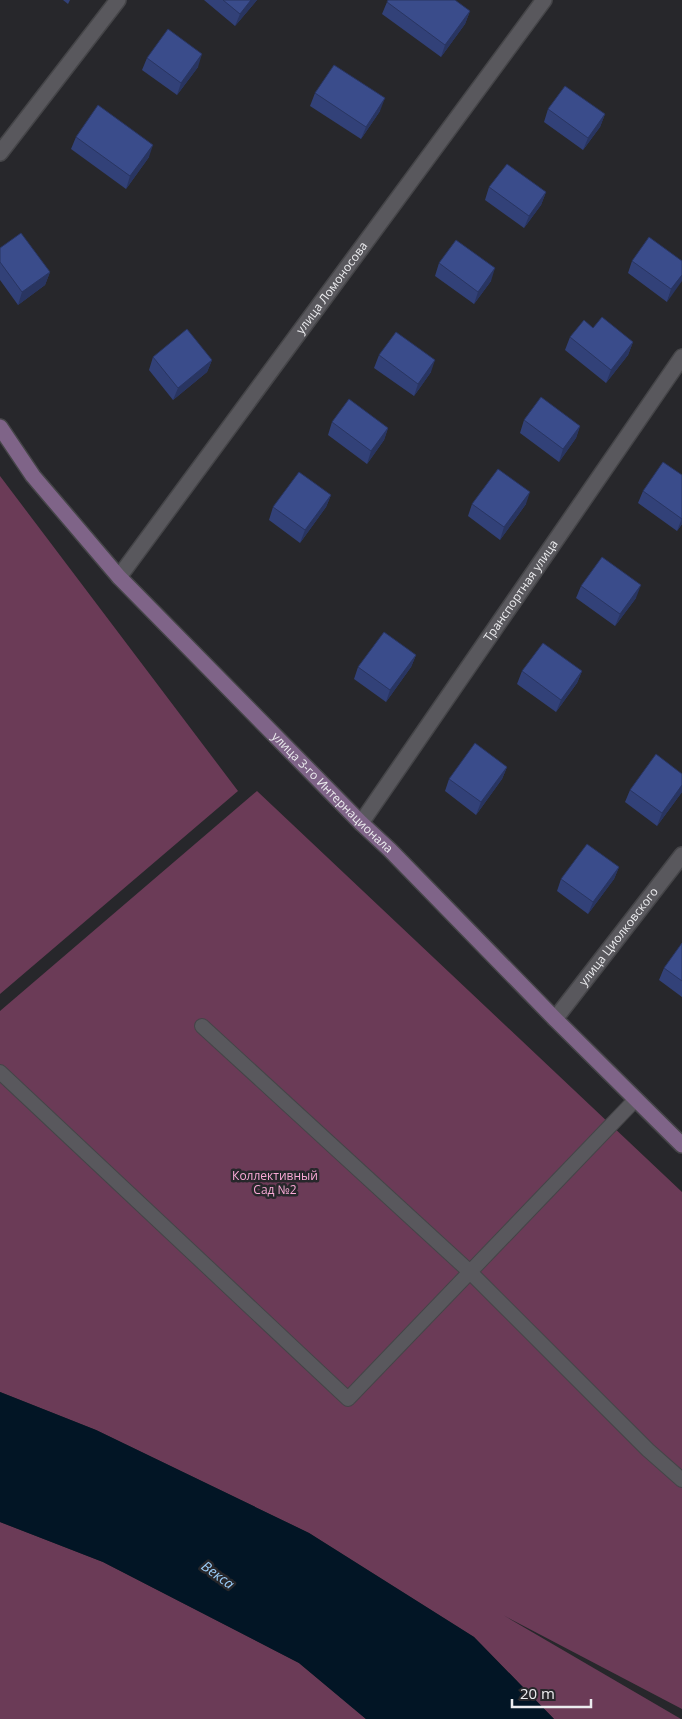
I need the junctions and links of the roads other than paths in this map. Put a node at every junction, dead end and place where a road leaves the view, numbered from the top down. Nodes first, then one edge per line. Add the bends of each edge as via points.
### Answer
1 (118, 0) edge
2 (544, 0) edge
3 (0, 153) edge
4 (682, 357) edge
5 (0, 427) edge
6 (119, 577) junction
7 (361, 823) junction
8 (682, 854) edge
9 (555, 1019) junction
10 (202, 1026) dead end
11 (0, 1072) edge
12 (636, 1099) junction
13 (682, 1144) edge
14 (470, 1272) junction
15 (682, 1480) edge

1 - 3 street
2 - 6 street, улица Ломоносова
4 - 7 street, Транспортная улица
5 - 6 main road, улица 3-го Интернационала via 33,476
6 - 7 main road, улица 3-го Интернационала
7 - 9 main road, улица 3-го Интернационала
8 - 9 street, улица Циолковского
9 - 12 main road, улица 3-го Интернационала
10 - 14 lane
11 - 14 lane via 348,1399
12 - 13 main road, улица 3-го Интернационала
12 - 14 lane
14 - 15 lane

